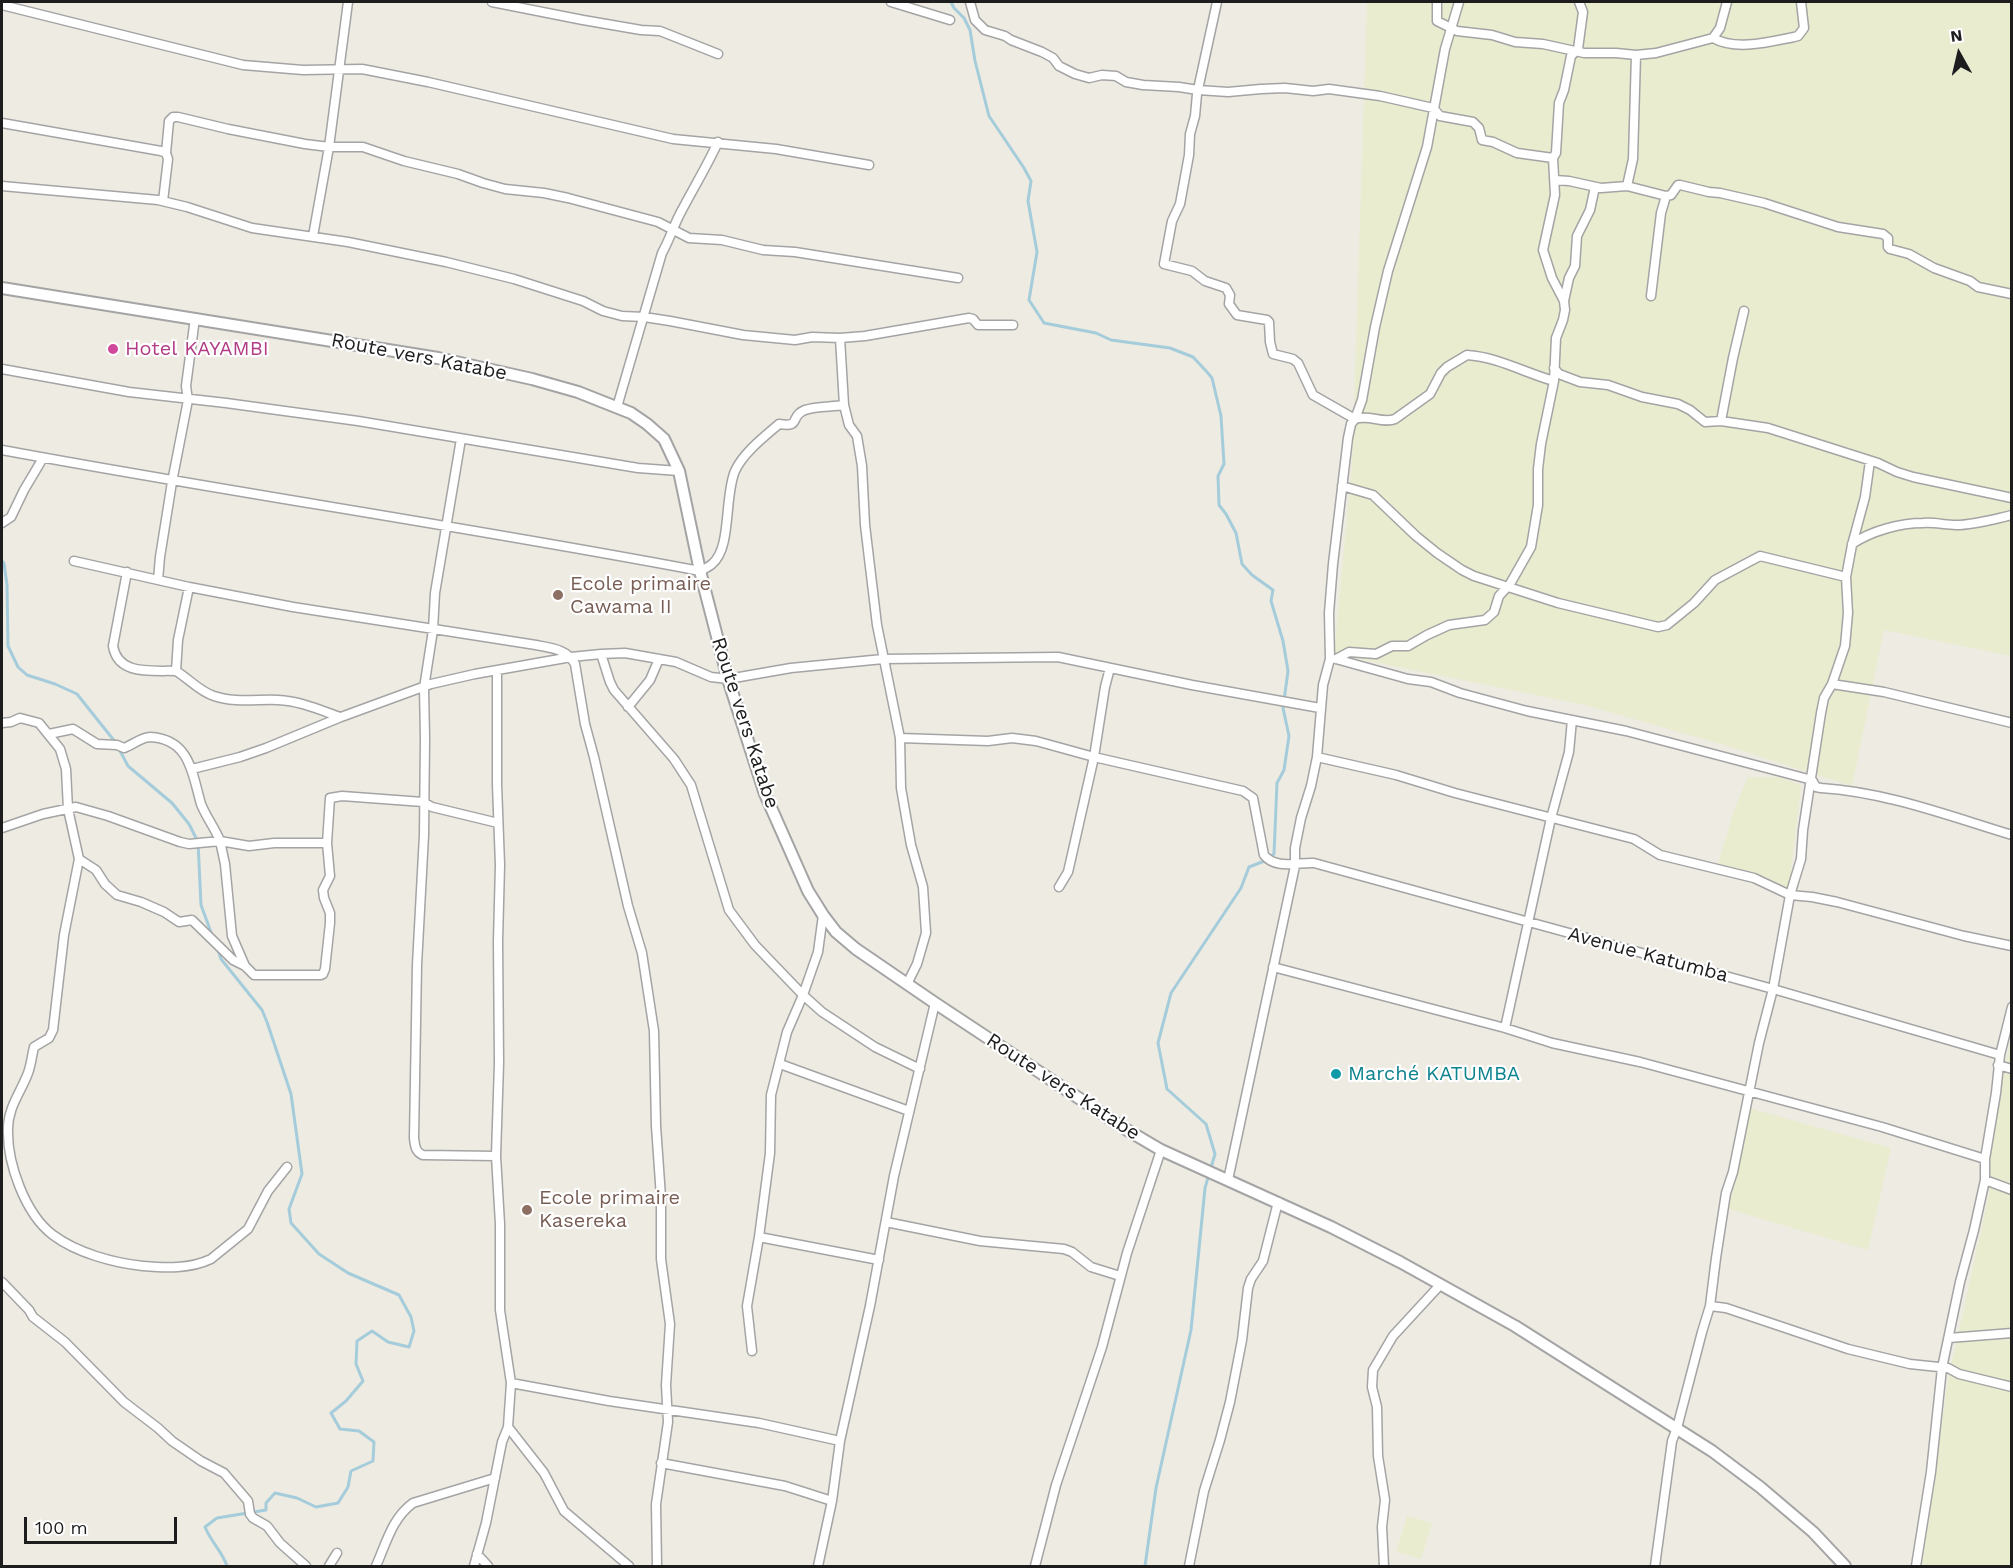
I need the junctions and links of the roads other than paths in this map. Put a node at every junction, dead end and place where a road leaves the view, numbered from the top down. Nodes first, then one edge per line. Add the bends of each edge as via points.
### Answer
1 (348, 2) edge
2 (492, 2) edge
3 (891, 2) edge
4 (970, 2) edge
5 (1217, 2) edge
6 (1437, 2) edge
7 (1459, 2) edge
8 (1579, 2) edge
9 (1727, 2) edge
10 (1801, 2) edge
11 (2, 5) edge
12 (950, 20) dead end
13 (1451, 27) junction
14 (1713, 38) junction
15 (1576, 52) junction
16 (718, 54) dead end
17 (1636, 55) junction
18 (340, 69) junction
19 (1197, 90) junction
20 (1433, 108) junction
21 (2, 123) edge
22 (718, 142) junction
23 (329, 147) junction
24 (166, 153) junction
25 (1553, 159) junction
26 (869, 165) dead end
27 (1555, 180) junction
28 (2, 186) edge
29 (1627, 186) junction
30 (1596, 187) junction
31 (1666, 196) junction
32 (163, 201) junction
33 (674, 231) junction
34 (313, 236) junction
35 (958, 278) dead end
36 (2, 288) edge
37 (2012, 294) edge
38 (1651, 296) dead end
39 (1564, 301) junction
40 (1744, 310) dead end
41 (644, 317) junction
42 (195, 318) junction
43 (1013, 325) dead end
44 (840, 338) junction
45 (1554, 368) junction
46 (2, 369) edge
47 (1554, 381) junction
48 (188, 400) junction
49 (844, 405) junction
50 (617, 407) junction
51 (1355, 419) junction
52 (1721, 421) junction
53 (462, 439) junction
54 (2, 450) edge
55 (43, 458) junction
56 (1870, 461) junction
57 (679, 471) junction
58 (172, 482) junction
59 (1342, 486) junction
60 (2012, 498) edge
61 (2012, 515) edge
62 (2, 523) edge
63 (447, 526) junction
64 (1852, 545) junction
65 (74, 561) dead end
66 (700, 571) junction
67 (127, 572) junction
68 (1846, 577) junction
69 (158, 580) junction
70 (189, 587) junction
71 (1507, 588) junction
72 (433, 630) junction
73 (601, 654) junction
74 (571, 657) junction
75 (659, 659) junction
76 (883, 659) junction
77 (1333, 659) junction
78 (1110, 668) junction
79 (176, 670) junction
80 (497, 671) junction
81 (728, 679) junction
82 (1832, 684) junction
83 (424, 687) junction
84 (628, 707) junction
85 (1320, 708) junction
86 (340, 717) junction
87 (1572, 720) junction
88 (2, 723) edge
89 (2012, 723) edge
90 (49, 734) junction
91 (900, 738) junction
92 (1094, 757) junction
93 (1317, 757) junction
94 (192, 769) junction
95 (1812, 780) junction
96 (423, 802) junction
97 (68, 808) junction
98 (1551, 818) junction
99 (498, 823) junction
100 (2, 828) edge
101 (2012, 835) edge
102 (220, 841) junction
103 (327, 843) junction
104 (79, 859) junction
105 (1295, 866) junction
106 (1059, 887) dead end
107 (1790, 896) junction
108 (823, 915) junction
109 (1528, 923) junction
110 (2012, 946) edge
111 (245, 966) junction
112 (1273, 968) junction
113 (908, 984) junction
114 (1773, 989) junction
115 (803, 995) junction
116 (935, 1003) junction
117 (2012, 1007) edge
118 (1505, 1028) junction
119 (2000, 1055) junction
120 (780, 1064) junction
121 (1998, 1065) junction
122 (920, 1069) junction
123 (2012, 1069) edge
124 (1749, 1092) junction
125 (909, 1111) junction
126 (1161, 1150) junction
127 (496, 1156) junction
128 (1985, 1159) junction
129 (287, 1167) dead end
130 (1223, 1178) junction
131 (1985, 1180) junction
132 (2012, 1190) edge
133 (1278, 1202) junction
134 (886, 1222) junction
135 (759, 1237) junction
136 (879, 1260) junction
137 (1120, 1276) junction
138 (2, 1282) edge
139 (1440, 1285) junction
140 (1710, 1306) junction
141 (2012, 1332) edge
142 (1949, 1338) junction
143 (752, 1351) dead end
144 (1942, 1368) junction
145 (511, 1383) junction
146 (2012, 1387) edge
147 (668, 1410) junction
148 (508, 1427) junction
149 (1677, 1428) junction
150 (840, 1441) junction
151 (661, 1463) junction
152 (495, 1478) junction
153 (832, 1501) junction
154 (337, 1552) dead end
155 (477, 1554) junction
156 (306, 1566) edge
157 (329, 1566) edge
158 (376, 1566) edge
159 (474, 1566) edge
160 (488, 1566) edge
161 (629, 1566) edge
162 (657, 1566) edge
163 (818, 1566) edge
164 (1035, 1566) edge
165 (1189, 1566) edge
166 (1384, 1566) edge
167 (1655, 1566) edge
168 (1845, 1566) edge
169 (1916, 1566) edge

1 - 18 street
2 - 16 street via 660,31
3 - 12 street
4 - 19 street via 975,20 985,30 1042,52 1075,74 1089,78 1116,76 1143,86
5 - 19 street
6 - 13 street via 1436,20
7 - 13 street
8 - 15 street via 1582,16
9 - 14 street
10 - 14 street via 1804,28 1794,38 1738,45
11 - 18 street via 243,65
13 - 15 street
13 - 20 street
14 - 17 street
15 - 17 street
15 - 25 street via 1571,56 1559,103
17 - 29 street via 1633,159
18 - 22 street via 362,69 428,82 673,139
18 - 23 street
19 - 20 street via 1329,89
19 - 51 street via 1180,204 1164,264 1192,271 1205,281 1226,288 1229,304 1237,315 1267,320 1274,354 1298,363 1309,392
20 - 25 street via 1440,116 1473,122 1482,140 1517,153
20 - 51 street via 1426,147 1388,270
21 - 24 street
22 - 26 street
22 - 33 street
23 - 24 street via 173,117 169,121
23 - 33 street via 363,147 505,189 544,193 658,222
23 - 34 street
24 - 32 street
25 - 27 street
27 - 30 street
27 - 39 street via 1543,249
28 - 32 street
29 - 30 street
29 - 31 street
30 - 39 street via 1577,236 1575,266
31 - 37 street via 1680,185 1764,203 1838,227 1876,232 1887,236 1890,249 1970,280 1978,287
31 - 38 street
32 - 34 street via 252,228
33 - 35 street via 689,238
33 - 41 street via 662,253
34 - 41 street via 446,262 525,282 603,311
36 - 42 street, Route vers Katabe
39 - 45 street
40 - 52 street
41 - 44 street via 763,338
41 - 50 street
42 - 48 street via 186,386
42 - 50 street, Route vers Katabe via 459,363 544,382
43 - 44 street via 978,325 969,318
44 - 49 street
45 - 47 street
45 - 52 street via 1580,382 1608,385 1678,404 1705,422
46 - 48 street
47 - 51 street via 1515,366 1467,355 1441,373 1430,394 1395,419
47 - 71 street via 1541,444 1532,548
48 - 53 street via 304,413
48 - 58 street
49 - 66 street via 801,412 793,424 779,424 740,461 731,482 721,551 711,565
49 - 76 street via 849,425 857,436 862,466 865,525
50 - 57 street, Route vers Katabe via 631,412 664,439
51 - 59 street via 1348,438
52 - 56 street via 1768,428
53 - 57 street via 638,468
53 - 63 street
54 - 55 street
55 - 58 street
55 - 62 street via 11,517
56 - 60 street via 1913,477
56 - 64 street
57 - 66 street, Route vers Katabe
58 - 63 street
58 - 69 street
59 - 71 street via 1373,495 1416,536 1462,570
59 - 77 street via 1330,600
61 - 64 street via 1957,525 1905,525 1863,537
63 - 66 street
63 - 72 street
64 - 68 street
65 - 67 street
66 - 81 street, Route vers Katabe
67 - 69 street
67 - 79 street via 113,646 117,660 142,670
68 - 71 street via 1760,556 1715,580 1667,625 1660,627
68 - 82 street via 1845,646
69 - 70 street
70 - 72 street
70 - 79 street
71 - 77 street via 1485,620 1449,625 1408,646 1392,646 1376,654 1349,652
72 - 74 street via 536,645
72 - 83 street
73 - 74 street
73 - 75 street via 625,653
73 - 84 street via 610,682
74 - 80 street
74 - 147 street via 642,953 654,1031 661,1259 670,1324
75 - 81 street
75 - 84 street via 650,680
76 - 78 street via 1035,656
76 - 81 street
76 - 91 street
77 - 85 street
77 - 87 street
78 - 85 street
78 - 92 street
79 - 86 street via 215,697 289,701
80 - 83 street
80 - 99 street
81 - 108 street, Route vers Katabe via 765,794 808,891
82 - 89 street via 1884,692
82 - 95 street via 1824,698
83 - 86 street
83 - 96 street
84 - 115 street via 674,759 691,785 729,910 755,945
85 - 93 street
86 - 94 street via 266,748
87 - 95 street
87 - 98 street via 1569,752
88 - 90 street via 20,718 36,721
90 - 94 street via 73,729 97,744 124,748 146,737 166,741 179,747
90 - 97 street via 66,769
91 - 92 street via 1018,739
91 - 113 street via 901,788 910,845 923,887 926,933
92 - 105 street, Avenue Katumba via 1243,791 1253,798 1267,860
92 - 106 street via 1068,872
93 - 98 street
93 - 105 street via 1301,818
94 - 102 street via 202,806
95 - 101 street via 1816,787 1899,801
95 - 107 street via 1801,859
96 - 99 street
96 - 103 street via 332,797 328,799
96 - 127 street via 415,1144 423,1155
97 - 100 street
97 - 102 street via 79,807 189,844
97 - 104 street
98 - 107 street via 1634,839 1660,855 1754,878
98 - 109 street
99 - 127 street
102 - 103 street via 249,846
102 - 111 street via 232,936
103 - 111 street via 330,876 323,890 330,923 323,974 254,975
104 - 111 street via 96,870 117,895 164,912 179,922 192,920 233,960
104 - 129 street via 52,1030 49,1038 34,1047 29,1072 9,1117 8,1136 16,1180 31,1208 52,1234 100,1257 164,1268 186,1266 211,1258 248,1229 268,1191
105 - 109 street, Avenue Katumba via 1314,863
105 - 112 street
107 - 110 street via 1837,902
107 - 114 street
108 - 113 street, Route vers Katabe via 856,949
108 - 115 street via 818,952
109 - 114 street, Avenue Katumba
109 - 118 street
112 - 118 street
112 - 130 street
113 - 116 street, Route vers Katabe
114 - 119 street, Avenue Katumba
114 - 124 street
115 - 120 street via 787,1032
115 - 122 street via 875,1047
116 - 122 street
116 - 126 street, Route vers Katabe
117 - 119 street
118 - 124 street
119 - 121 street
120 - 125 street
120 - 135 street via 771,1095 770,1153
121 - 123 street
121 - 128 street
122 - 125 street
124 - 128 street
124 - 140 street via 1726,1193
125 - 134 street
126 - 130 street, Route vers Katabe
126 - 137 street
127 - 145 street via 500,1310
128 - 131 street
130 - 133 street, Route vers Katabe
131 - 132 street
131 - 142 street
133 - 139 street, Route vers Katabe
133 - 165 street via 1263,1262 1248,1288 1230,1402 1204,1491
134 - 136 street
134 - 137 street via 980,1241 1064,1249 1091,1267
135 - 136 street
135 - 143 street via 747,1306
136 - 150 street
137 - 164 street
138 - 156 street via 33,1317 65,1342 124,1401 172,1441 224,1473 248,1500 253,1518 267,1526
139 - 149 street, Route vers Katabe via 1515,1326
139 - 166 street via 1394,1336 1373,1370 1385,1500
140 - 144 street via 1881,1358
140 - 149 street
141 - 142 street
142 - 144 street
144 - 146 street
144 - 169 street
145 - 147 street
145 - 148 street
147 - 150 street via 759,1423
147 - 151 street
148 - 152 street
148 - 161 street via 544,1473 564,1511
149 - 167 street via 1669,1457
149 - 168 street, Route vers Katabe via 1760,1487 1813,1532
150 - 153 street
151 - 153 street via 777,1484
151 - 162 street via 656,1504
152 - 155 street
152 - 158 street via 413,1503 393,1525
153 - 163 street
154 - 157 street
155 - 159 street
155 - 160 street

